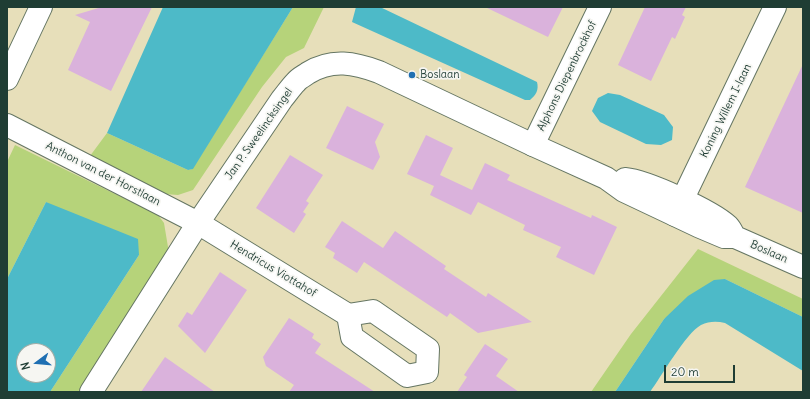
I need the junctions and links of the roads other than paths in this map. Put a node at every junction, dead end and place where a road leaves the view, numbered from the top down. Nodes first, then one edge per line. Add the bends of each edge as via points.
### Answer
1 (41, 7) edge
2 (600, 7) edge
3 (775, 7) edge
4 (7, 79) edge
5 (7, 125) edge
6 (533, 145) junction
7 (679, 208) junction
8 (198, 223) junction
9 (803, 267) edge
10 (348, 315) dead end
11 (90, 392) edge

1 - 4 street
2 - 6 street, Alphons Diepenbrockhof
3 - 7 street, Koning Willem I-laan
5 - 8 street, Anthon van der Horstlaan
6 - 7 street, Jan P. Sweelincksingel via 606,178 628,179 660,190
6 - 8 street, Jan P. Sweelincksingel via 379,72 360,65 325,65 297,80
7 - 9 street, Boslaan via 705,210 729,227 735,237
8 - 10 street, Hendricus Viottahof
8 - 11 street, Jan P. Sweelincksingel

